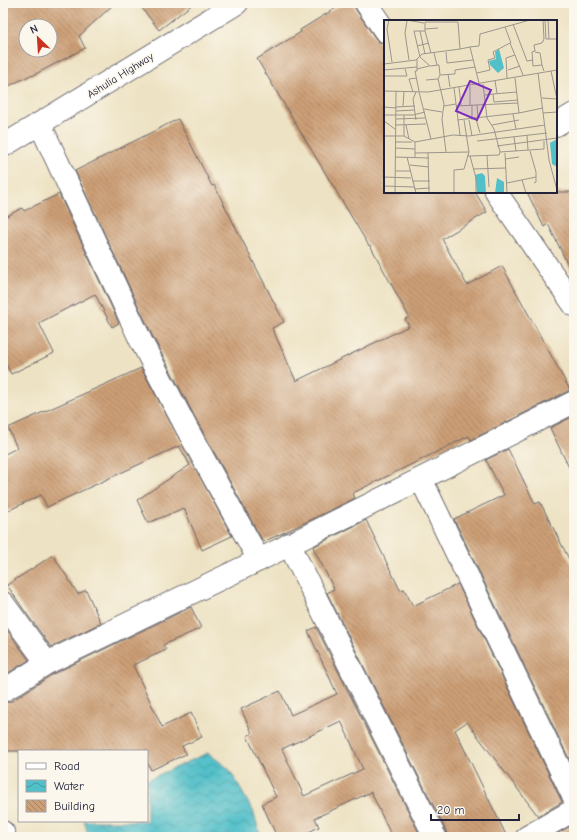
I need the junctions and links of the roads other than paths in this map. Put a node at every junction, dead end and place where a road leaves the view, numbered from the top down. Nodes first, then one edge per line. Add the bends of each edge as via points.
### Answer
1 (237, 3) edge
2 (366, 3) edge
3 (384, 30) edge
4 (574, 114) edge
5 (40, 124) junction
6 (557, 124) edge
7 (3, 146) edge
8 (497, 193) edge
9 (574, 305) edge
10 (574, 402) edge
11 (421, 479) junction
12 (289, 544) junction
13 (259, 560) junction
14 (3, 603) edge
15 (47, 663) junction
16 (3, 691) edge
17 (574, 798) edge
18 (574, 810) edge
19 (3, 832) edge
20 (538, 834) edge
21 (5, 837) edge
22 (435, 837) edge

1 - 5 main road, Ashulia Highway
2 - 3 main road
4 - 6 main road
5 - 7 main road, Ashulia Highway
5 - 13 main road via 142,341
8 - 9 main road
10 - 11 main road
11 - 12 main road
11 - 17 main road
12 - 13 main road
12 - 22 main road
13 - 15 main road
14 - 15 main road
15 - 16 main road
18 - 20 main road
19 - 21 main road

